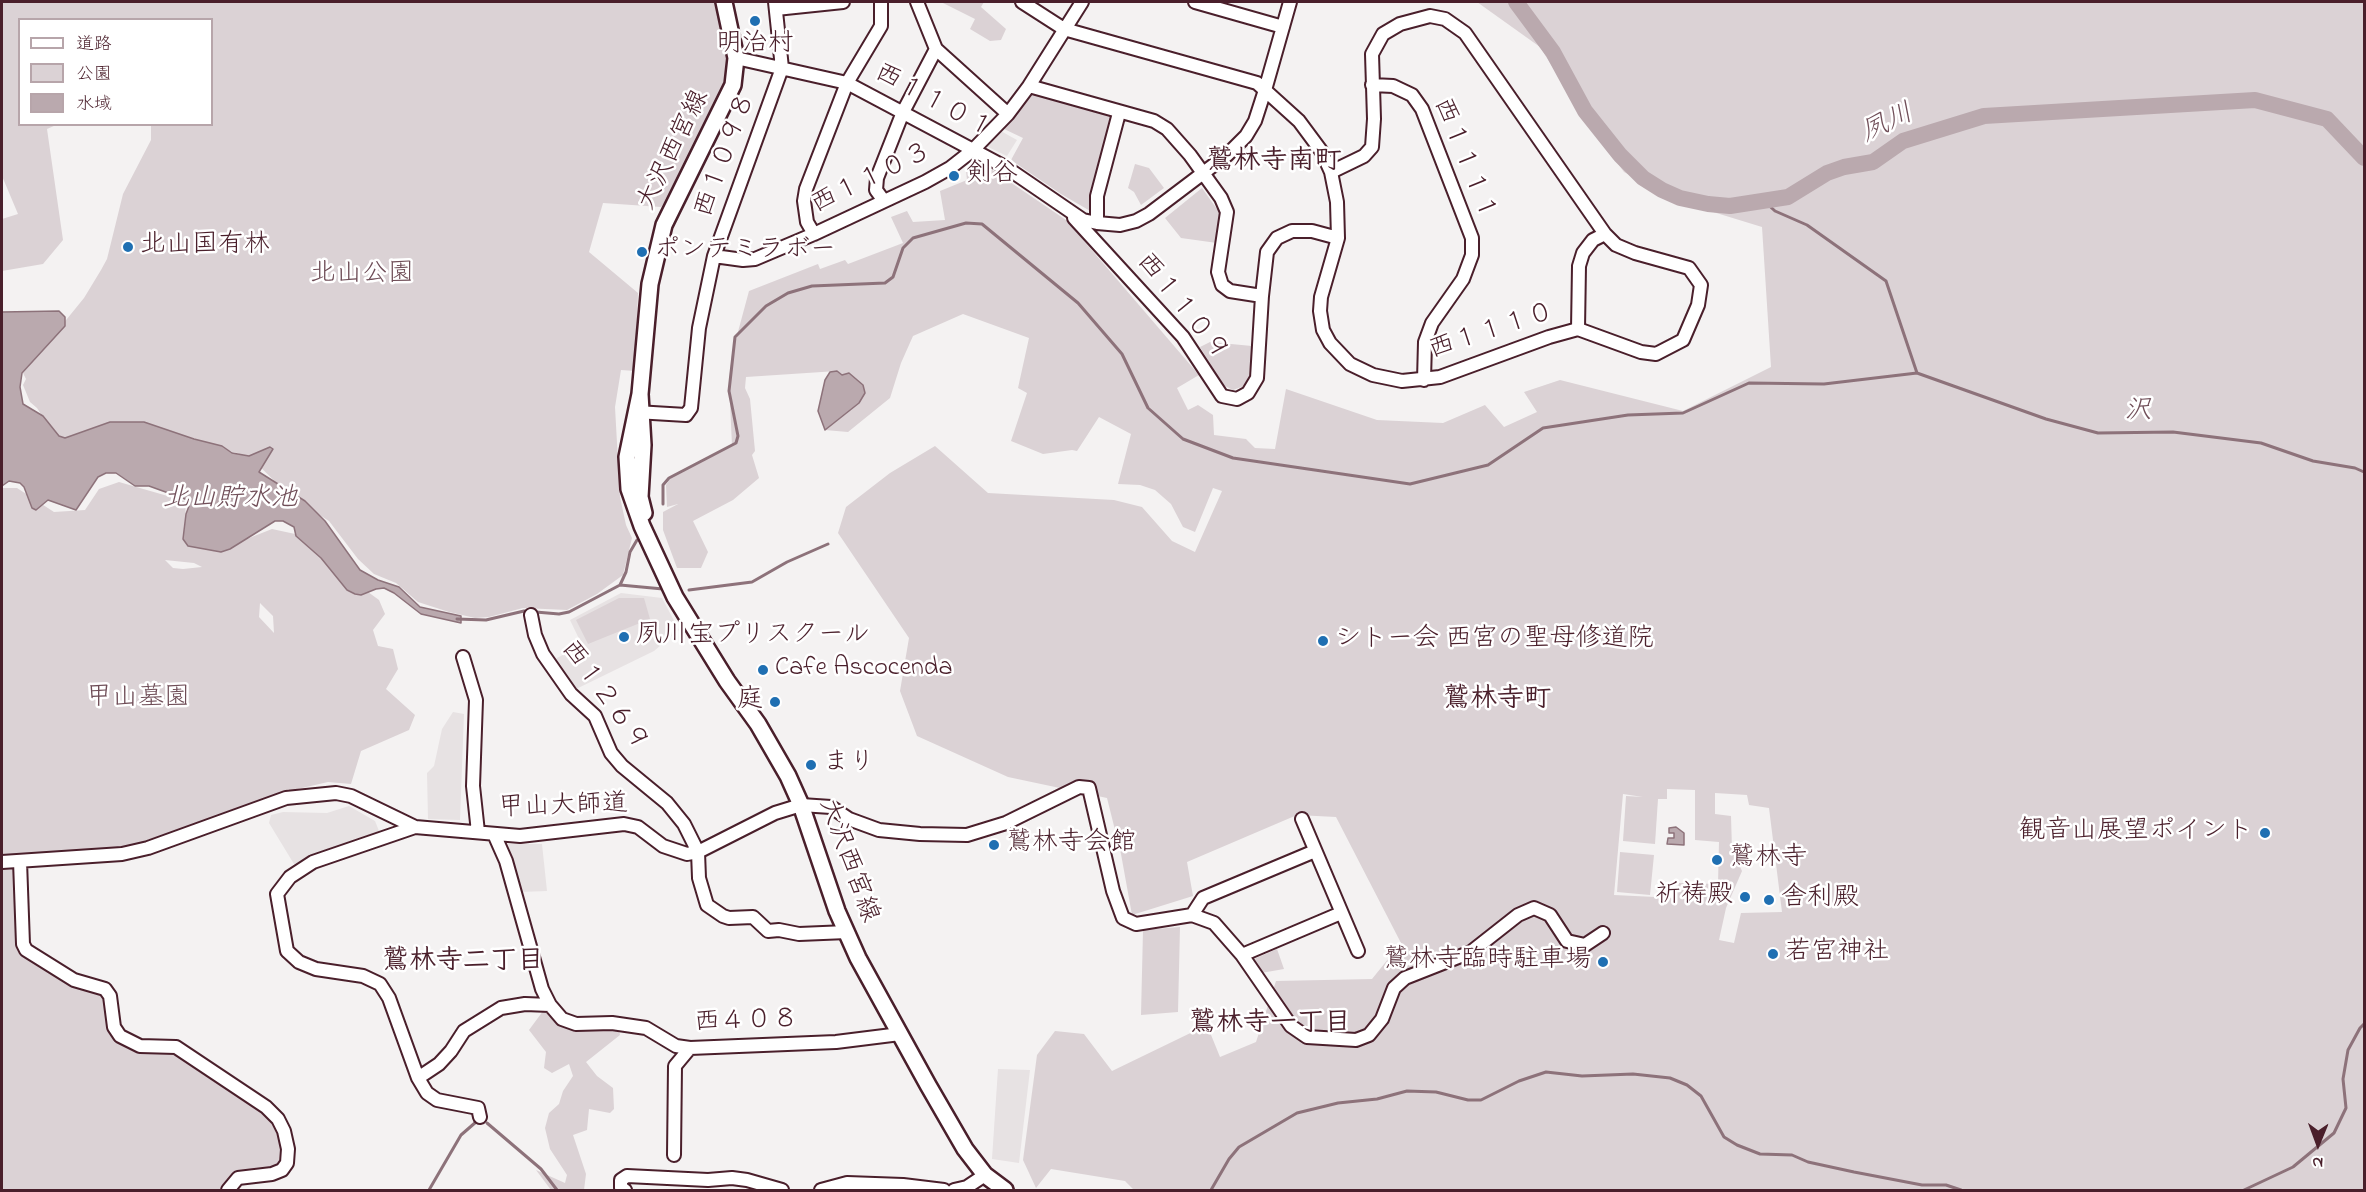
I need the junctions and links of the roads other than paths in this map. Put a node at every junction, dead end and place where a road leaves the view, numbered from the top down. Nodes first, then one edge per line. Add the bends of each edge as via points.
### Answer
1 (724, 2) edge
2 (843, 2) edge
3 (881, 2) edge
4 (917, 2) edge
5 (1023, 2) edge
6 (1082, 2) edge
7 (1195, 2) edge
8 (1290, 2) edge
9 (776, 5) edge
10 (1283, 27) junction
11 (1064, 29) junction
12 (936, 50) junction
13 (736, 58) junction
14 (782, 68) junction
15 (847, 83) junction
16 (1372, 85) junction
17 (1029, 86) junction
18 (1265, 90) junction
19 (903, 112) junction
20 (1119, 113) junction
21 (1008, 114) junction
22 (973, 150) junction
23 (1331, 172) junction
24 (1203, 174) junction
25 (884, 201) junction
26 (1065, 208) junction
27 (1097, 223) junction
28 (814, 234) junction
29 (1605, 234) junction
30 (1338, 238) junction
31 (714, 256) junction
32 (1262, 296) junction
33 (1578, 329) junction
34 (1424, 380) junction
35 (638, 412) junction
36 (531, 615) dead end
37 (462, 657) dead end
38 (801, 805) junction
39 (1302, 819) dead end
40 (415, 827) junction
41 (478, 832) junction
42 (494, 834) junction
43 (1316, 851) junction
44 (698, 852) junction
45 (20, 861) junction
46 (2, 862) edge
47 (1341, 913) junction
48 (1192, 915) junction
49 (847, 932) junction
50 (1603, 933) dead end
51 (1358, 951) dead end
52 (1242, 955) junction
53 (550, 1005) junction
54 (900, 1034) junction
55 (690, 1048) junction
56 (418, 1078) junction
57 (480, 1117) dead end
58 (674, 1155) dead end
59 (985, 1175) junction
60 (903, 1188) edge
61 (228, 1191) edge
62 (625, 1191) edge
63 (783, 1191) edge
64 (821, 1191) edge
65 (944, 1191) edge
66 (954, 1191) edge
67 (1005, 1191) edge

1 - 13 main road, 大沢西宮線
2 - 9 street
3 - 15 street via 881,26
4 - 12 street
5 - 11 street, 西１１１０
6 - 11 street, 西１１０３
7 - 10 street
8 - 10 street, 西１１０１
9 - 14 street, 西１０９８
10 - 18 street, 西１１０１
11 - 17 street, 西１１０３
11 - 18 street, 西１１１０ via 1257,83
12 - 19 street
12 - 21 street
13 - 14 street, 西１１０１
13 - 35 main road, 大沢西宮線 via 729,96 664,225 650,284
14 - 15 street, 西１１０１
14 - 31 street, 西１０９８
15 - 19 street, 西１１０１
15 - 28 street via 806,189 807,222
16 - 23 street, 西１１１０ via 1372,147 1364,156
16 - 29 street, 西１１１０ via 1372,54 1383,34 1400,24 1430,16 1457,26
16 - 34 street, 西１１１１ via 1393,86 1412,95 1422,109 1472,238 1472,255 1463,279 1432,323 1425,342
17 - 20 street
17 - 21 street, 西１１０３
18 - 23 street, 西１１１０ via 1311,134
18 - 24 street, 西１１０１ via 1246,136
19 - 22 street, 西１１０１
19 - 25 street via 877,178 876,190
20 - 24 street via 1154,121 1167,129
20 - 27 street via 1097,196
21 - 22 street, 西１１０３
22 - 25 street, 西１１０３ via 938,176
22 - 26 street, 西１１０１
23 - 30 street, 西１１１０
24 - 27 street, 西１１０１ via 1144,218 1120,225
24 - 32 street via 1227,212 1218,272 1222,285 1230,291
25 - 28 street, 西１１０３
26 - 27 street, 西１１０１ via 1083,220
26 - 32 street, 西１１０９ via 1183,337 1222,396 1237,399 1248,393 1257,378
28 - 31 street, 西１１０３ via 749,260
29 - 33 street via 1593,240 1579,266
29 - 33 street, 西１１１０ via 1635,253 1689,268 1701,285 1698,305 1683,340 1656,354
30 - 32 street via 1312,231 1293,231 1277,238 1267,252
30 - 34 street, 西１１１０ via 1320,311 1330,343 1350,364 1373,375 1401,381
31 - 35 street, 西１０９８ via 699,328 691,408 686,415
33 - 34 street, 西１１１０
35 - 38 main road, 大沢西宮線 via 627,457 633,506 675,597 758,724
36 - 44 street, 西１２６９ via 543,654 571,694 595,716 611,753 667,803 684,824
37 - 41 street via 476,700 473,786
38 - 44 street via 775,813
38 - 48 street via 831,807 849,819 879,830 967,835 1006,822 1079,786 1089,788 1123,918 1136,924
38 - 49 main road, 大沢西宮線
39 - 43 street
40 - 41 street, 甲山大師道
40 - 45 street, 甲山大師道 via 351,796 336,793 286,798 122,855
40 - 56 street via 313,862 290,877 277,894 287,951 316,969 363,976 380,984 389,998
41 - 42 street, 甲山大師道
42 - 44 street, 甲山大師道 via 544,835 624,824 638,827 673,851
42 - 53 street via 506,861
43 - 47 street
43 - 48 street via 1203,898
44 - 49 street via 699,878 707,905 723,916 753,917 768,931
45 - 46 street, 甲山大師道
45 - 61 street via 26,950 74,980 105,989 120,1036 140,1046 176,1047 278,1119 288,1149 287,1163 272,1174 238,1178
47 - 51 street
47 - 52 street
48 - 52 street via 1214,923
49 - 54 main road, 大沢西宮線
50 - 52 street via 1585,945 1567,941 1550,915 1534,909 1518,915 1471,952 1405,978 1394,988 1382,1019 1369,1035 1356,1040 1307,1037 1291,1026
53 - 55 street, 西４０８ via 562,1019 576,1024 612,1023 646,1028 676,1046
53 - 56 street via 525,1004 501,1008 488,1015 464,1031 452,1051
54 - 55 street, 西４０８ via 836,1042
54 - 59 main road, 大沢西宮線 via 965,1149
55 - 58 street via 675,1066
56 - 57 street via 437,1100 478,1108
59 - 66 street
59 - 67 main road, 大沢西宮線
60 - 64 street via 847,1183
60 - 65 street
62 - 63 street via 621,1180 627,1176 732,1178

